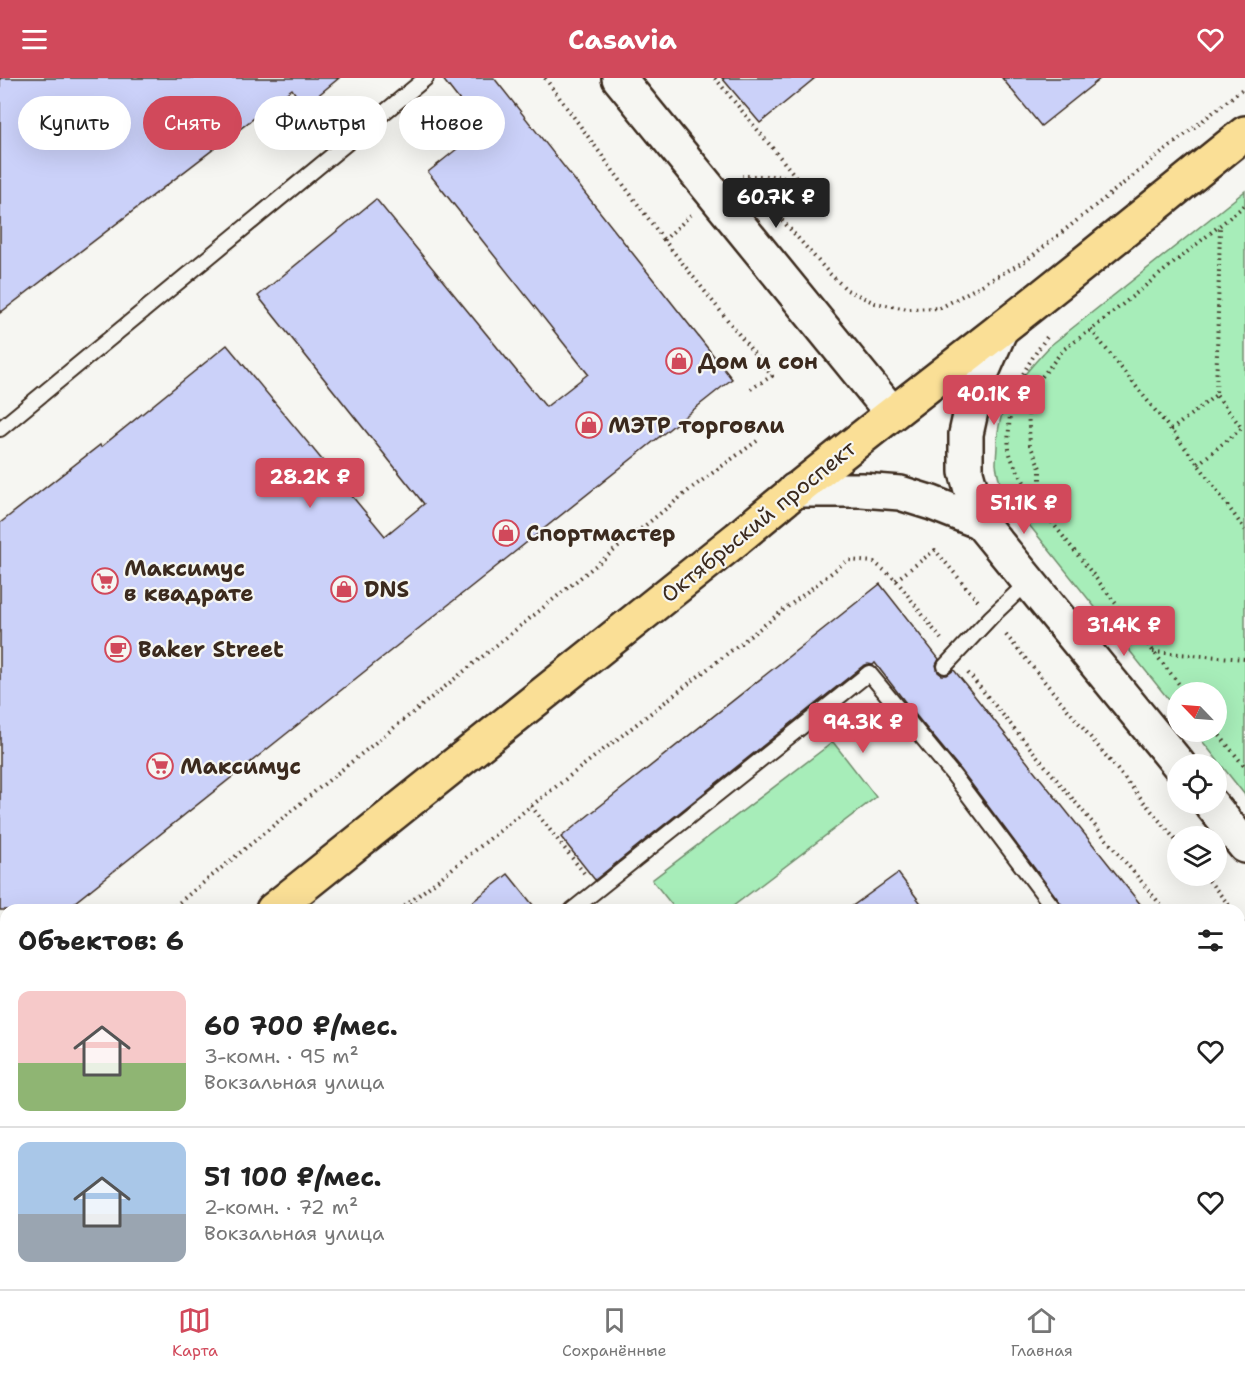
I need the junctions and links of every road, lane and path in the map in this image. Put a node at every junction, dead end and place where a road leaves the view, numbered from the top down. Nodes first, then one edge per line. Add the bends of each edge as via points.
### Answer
1 (426, 78) edge
2 (545, 78) edge
3 (619, 78) edge
4 (1245, 87) edge
5 (1245, 133) edge
6 (742, 175) dead end
7 (817, 179) dead end
8 (750, 184) dead end
9 (806, 189) dead end
10 (758, 193) dead end
11 (1245, 205) edge
12 (1220, 226) junction
13 (664, 240) dead end
14 (1001, 329) junction
15 (1051, 330) dead end
16 (1091, 330) junction
17 (1216, 395) junction
18 (892, 413) junction
19 (1243, 428) edge
20 (0, 429) edge
21 (1171, 430) junction
22 (757, 441) dead end
23 (1198, 464) junction
24 (1024, 482) dead end
25 (795, 490) junction
26 (980, 522) junction
27 (1245, 530) edge
28 (896, 580) junction
29 (1029, 581) junction
30 (991, 617) junction
31 (1153, 652) junction
32 (1245, 659) edge
33 (950, 661) junction
34 (1177, 682) edge
35 (887, 694) junction
36 (904, 699) dead end
37 (1225, 742) edge
38 (1170, 754) edge
39 (1245, 767) edge
40 (531, 806) junction
41 (1219, 814) edge
42 (1167, 830) edge
43 (1245, 846) edge
44 (1213, 886) edge
45 (597, 890) junction
46 (177, 904) edge
47 (280, 904) edge
48 (408, 904) edge
49 (580, 904) edge
50 (1050, 904) edge
51 (1160, 904) edge
52 (1228, 904) edge

1 - 20 lane
2 - 13 path
3 - 18 main road
4 - 10 path via 1027,260 940,308 908,309 875,303 847,290
5 - 14 main road, Октябрьский проспект
6 - 8 path
7 - 9 path
11 - 12 path
12 - 16 path
12 - 17 path
14 - 18 main road, Октябрьский проспект
14 - 26 main road via 977,384 966,434 966,472
15 - 24 path via 1028,362 1010,411 1011,458
16 - 21 path
16 - 31 path via 1064,350 1040,379 1028,410 1030,445 1040,468 1040,507
17 - 19 path
17 - 21 path
18 - 25 main road, Октябрьский проспект
19 - 23 path
21 - 23 path
22 - 46 path via 675,502
23 - 27 path
25 - 26 main road via 900,492
25 - 47 main road, Октябрьский проспект
26 - 29 main road
28 - 30 path via 935,550
28 - 33 path
28 - 40 path via 874,562 848,560
29 - 30 lane
29 - 38 main road
30 - 33 lane
30 - 42 path
31 - 32 path
31 - 34 path
33 - 51 path
35 - 36 lane
35 - 45 lane via 869,673
35 - 50 lane
37 - 39 path
40 - 45 path
40 - 48 path
41 - 43 main road
44 - 52 path
45 - 49 lane

